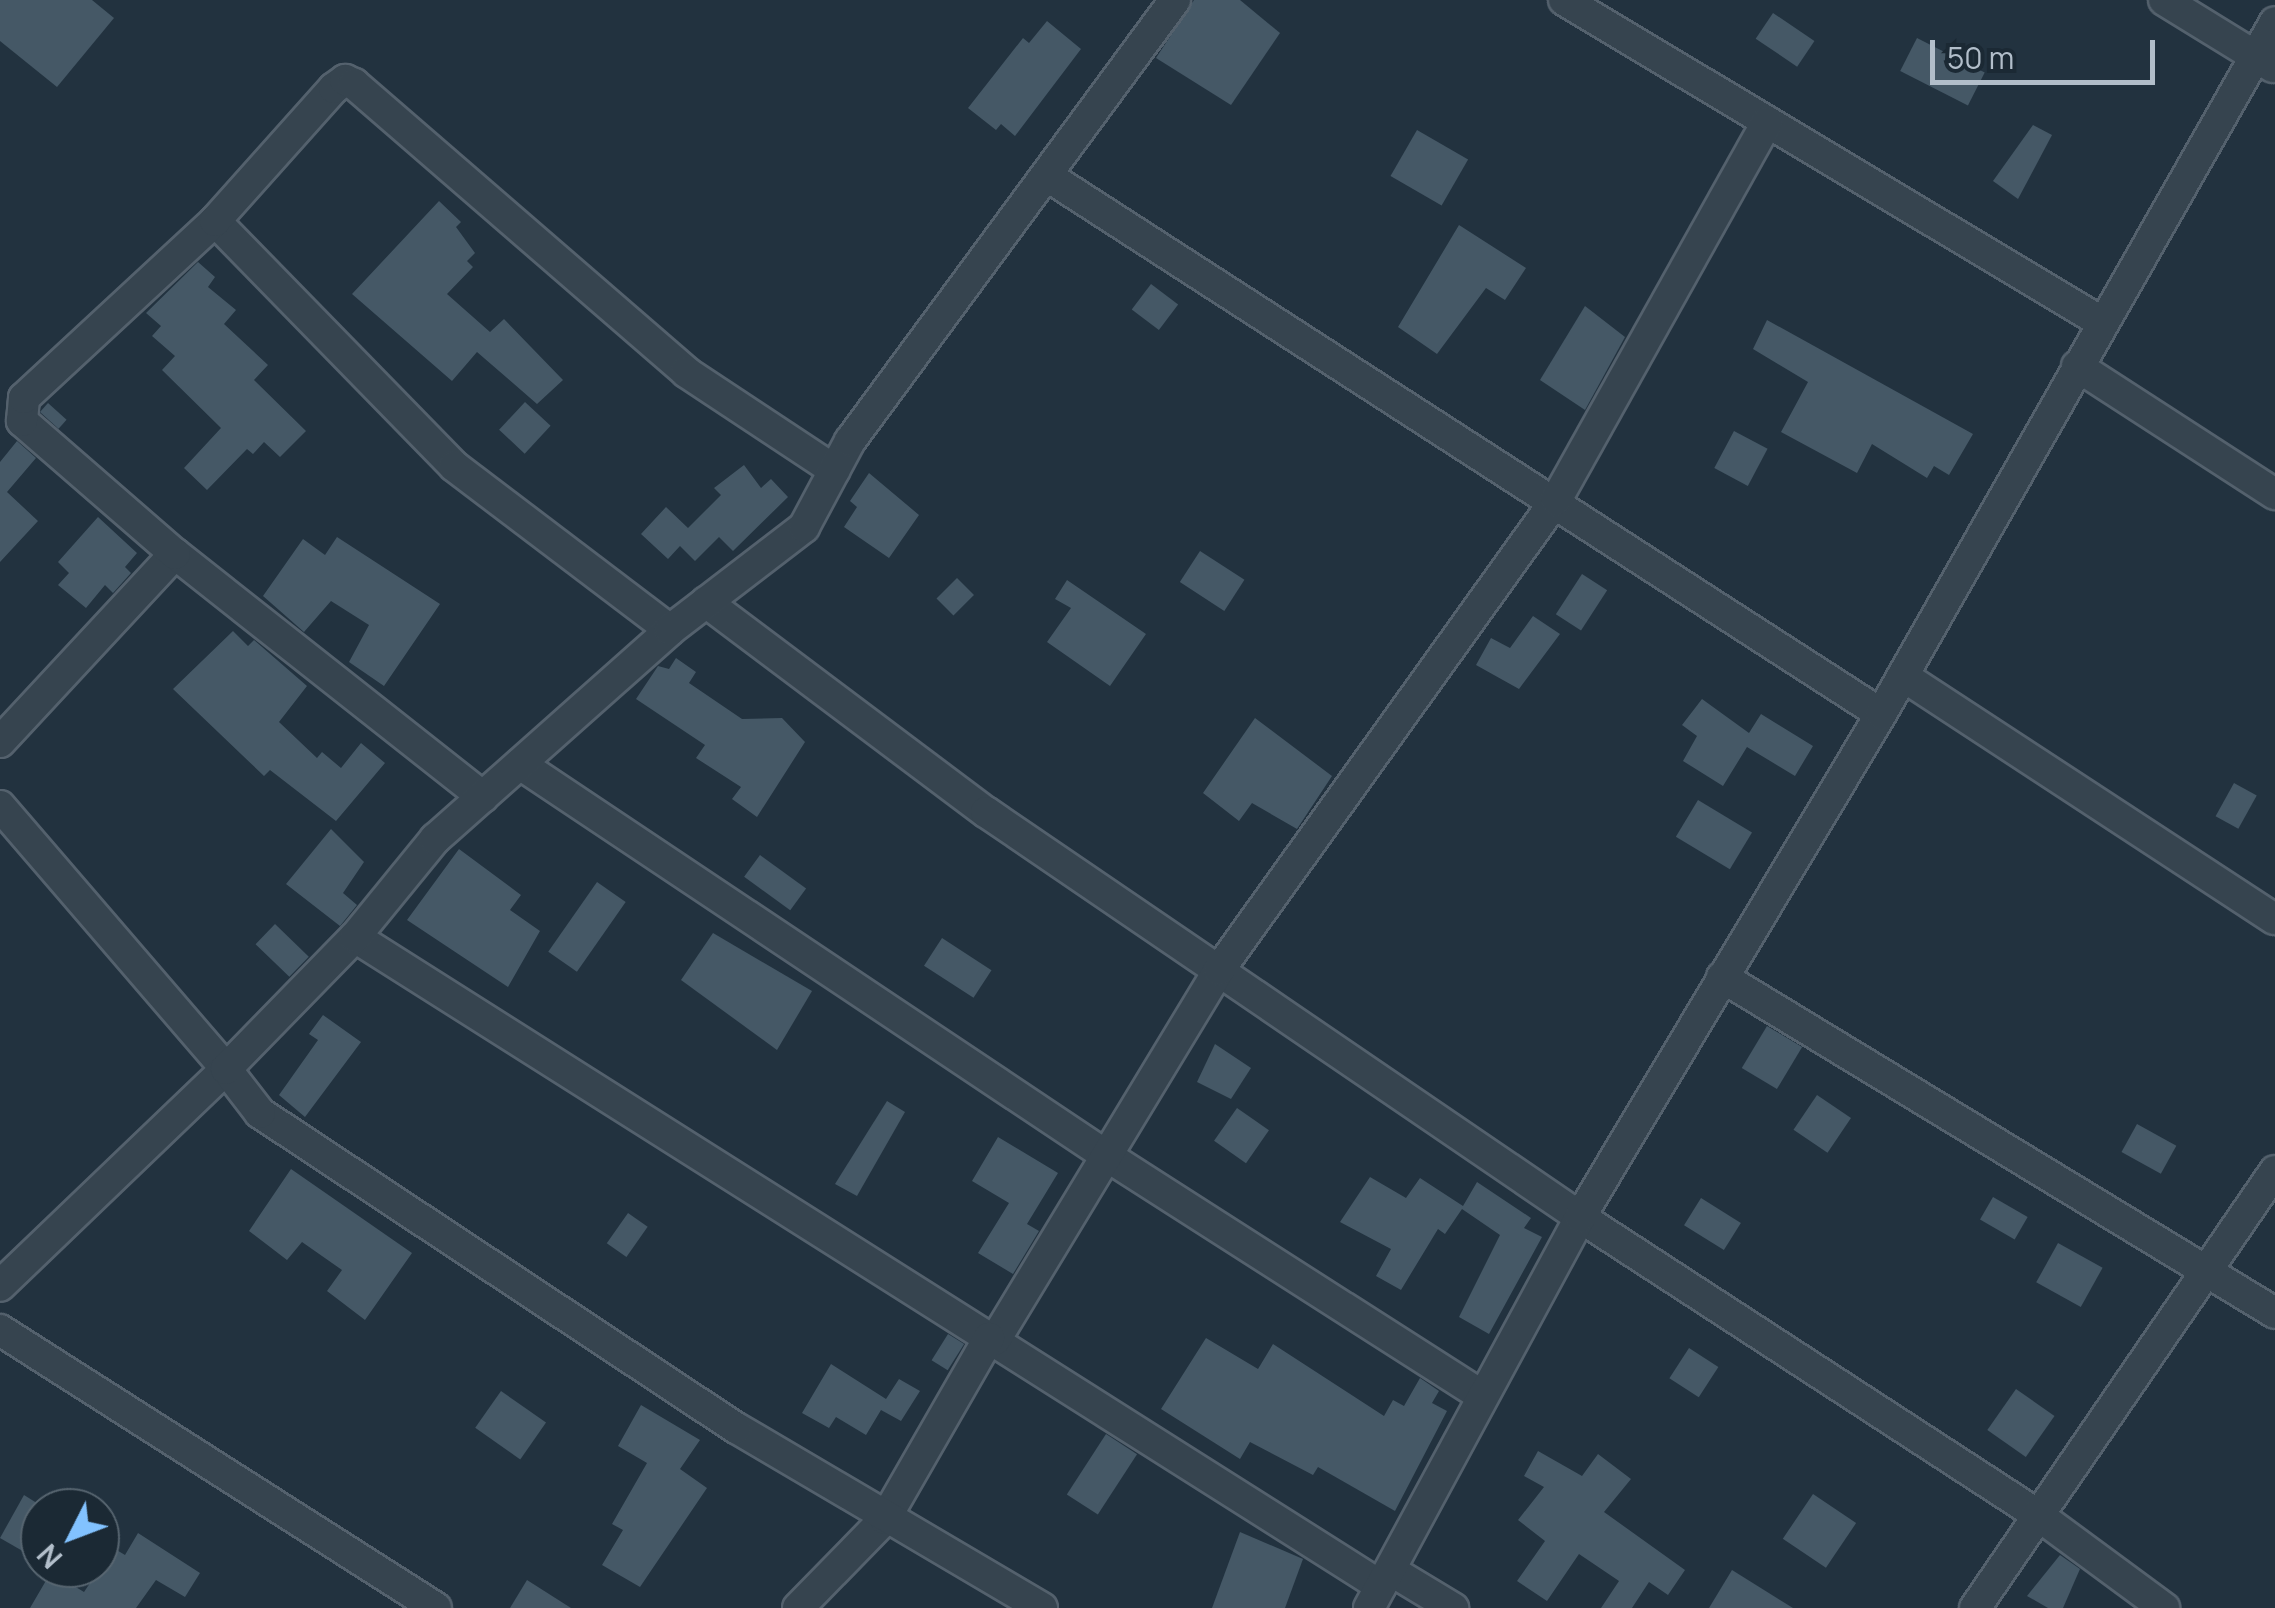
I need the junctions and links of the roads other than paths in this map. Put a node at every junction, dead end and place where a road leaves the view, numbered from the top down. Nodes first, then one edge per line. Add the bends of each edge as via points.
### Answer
1 (1175, 0) edge
2 (1564, 0) edge
3 (2164, 0) edge
4 (2275, 22) edge
5 (2266, 63) edge
6 (1767, 122) junction
7 (1049, 176) junction
8 (215, 221) junction
9 (2103, 323) junction
10 (2076, 366) junction
11 (834, 470) junction
12 (2275, 494) edge
13 (1556, 500) junction
14 (176, 554) junction
15 (706, 602) junction
16 (670, 630) junction
17 (1902, 676) junction
18 (1881, 714) junction
19 (0, 742) edge
20 (520, 764) junction
21 (483, 796) junction
22 (0, 806) edge
23 (2275, 919) edge
24 (355, 937) junction
25 (1219, 970) junction
26 (1722, 977) junction
27 (226, 1070) junction
28 (1107, 1156) junction
29 (2275, 1171) edge
30 (1580, 1218) junction
31 (2207, 1270) junction
32 (0, 1286) edge
33 (2275, 1313) edge
34 (0, 1330) edge
35 (992, 1339) junction
36 (1480, 1395) junction
37 (2038, 1515) junction
38 (885, 1519) junction
39 (1380, 1588) edge
40 (436, 1608) edge
41 (798, 1608) edge
42 (1042, 1608) edge
43 (1454, 1608) edge
44 (1975, 1608) edge
45 (2164, 1608) edge

1 - 7 street
2 - 6 street
3 - 5 street
4 - 5 street
5 - 9 street
6 - 9 street
6 - 13 street
7 - 11 street
7 - 13 street
8 - 11 street via 334,88 344,80 354,84 686,372
8 - 14 street via 24,398 22,422
8 - 16 street via 454,466
9 - 10 street
10 - 12 street
10 - 17 street
11 - 15 street via 804,527
13 - 18 street
13 - 25 street
14 - 19 street
14 - 21 street
15 - 16 street
15 - 25 street via 986,812
16 - 20 street
17 - 18 street
17 - 23 street
18 - 26 street
20 - 21 street
20 - 28 street
21 - 24 street via 435,839
22 - 27 street
24 - 27 street
24 - 35 street
25 - 28 street
25 - 30 street
26 - 30 street
26 - 31 street
27 - 32 street
27 - 38 street via 260,1113
28 - 35 street
28 - 36 street
29 - 31 street
30 - 36 street
30 - 37 street
31 - 33 street
31 - 37 street
34 - 40 street
35 - 38 street
35 - 39 street
36 - 39 street
37 - 44 street
37 - 45 street
38 - 41 street
38 - 42 street
39 - 43 street

